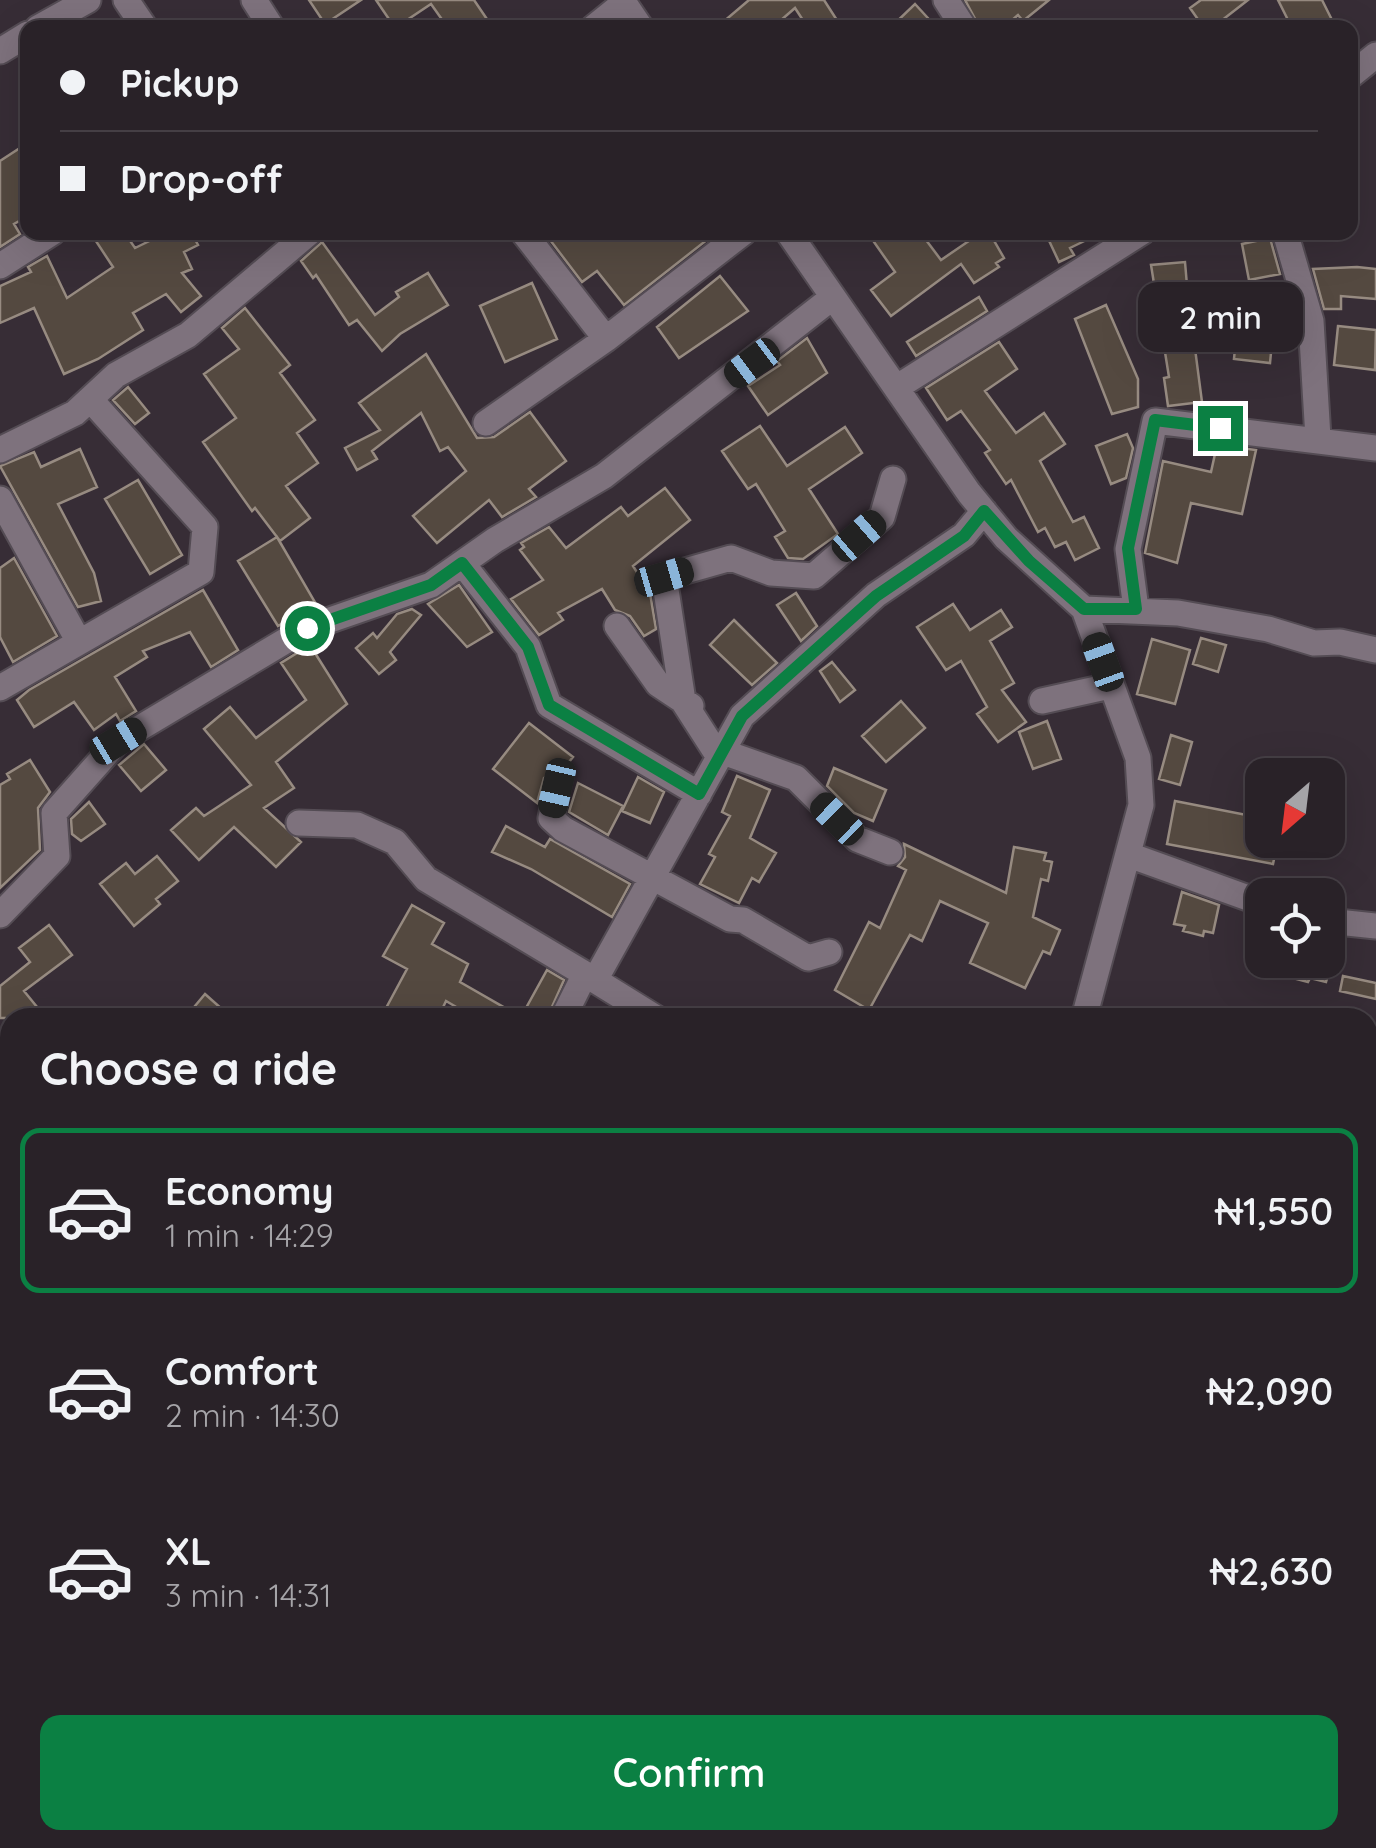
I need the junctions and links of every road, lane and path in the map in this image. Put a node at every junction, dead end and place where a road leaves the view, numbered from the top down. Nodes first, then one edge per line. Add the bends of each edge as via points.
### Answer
1 (88, 0) edge
2 (623, 2) edge
3 (52, 20) edge
4 (602, 20) edge
5 (41, 240) edge
6 (293, 240) edge
7 (529, 240) edge
8 (734, 240) edge
9 (794, 240) edge
10 (1129, 240) edge
11 (1286, 240) edge
12 (0, 266) edge
13 (833, 296) junction
14 (606, 339) junction
15 (898, 386) junction
16 (90, 399) junction
17 (486, 423) dead end
18 (1318, 438) junction
19 (1376, 448) edge
20 (0, 450) edge
21 (893, 478) dead end
22 (0, 500) edge
23 (984, 511) junction
24 (462, 563) junction
25 (1084, 609) junction
26 (1136, 609) junction
27 (617, 626) dead end
28 (80, 642) junction
29 (1376, 650) edge
30 (1110, 686) junction
31 (0, 688) edge
32 (683, 701) junction
33 (1042, 701) dead end
34 (725, 747) junction
35 (557, 788) dead end
36 (699, 794) junction
37 (299, 823) dead end
38 (890, 852) dead end
39 (1129, 855) junction
40 (651, 880) junction
41 (1245, 898) edge
42 (0, 915) edge
43 (1345, 923) edge
44 (1376, 926) edge
45 (829, 952) dead end
46 (590, 977) junction
47 (570, 1008) edge
48 (640, 1008) edge
49 (1087, 1008) edge

1 - 3 street
2 - 4 street
5 - 12 street
6 - 16 street via 188,335 116,375
7 - 14 street
8 - 14 street
9 - 13 street
10 - 15 street
11 - 18 street via 1311,321
13 - 15 street
13 - 24 street via 604,476
14 - 17 street
15 - 23 street
16 - 20 street
16 - 28 street via 204,527 201,572
18 - 19 street
18 - 26 street via 1155,420 1128,548
21 - 32 street via 882,517 814,576 771,573 730,558 664,577
22 - 28 street
23 - 25 street
23 - 34 street via 964,536 876,596 742,716
24 - 36 street via 528,647 549,705
24 - 42 street via 431,585 307,628 118,741 54,812 57,856
25 - 26 street
25 - 30 street
26 - 29 street
27 - 32 street via 658,684
28 - 31 street
30 - 33 street
30 - 39 street via 1138,758 1141,805
32 - 34 street
34 - 36 street
34 - 38 street via 796,778 858,839
35 - 40 street via 550,818
36 - 40 street
37 - 46 street via 357,825 395,842 426,879
39 - 41 street
39 - 49 street
40 - 45 street via 743,920 808,958
40 - 46 street
43 - 44 street
46 - 47 street
46 - 48 street

